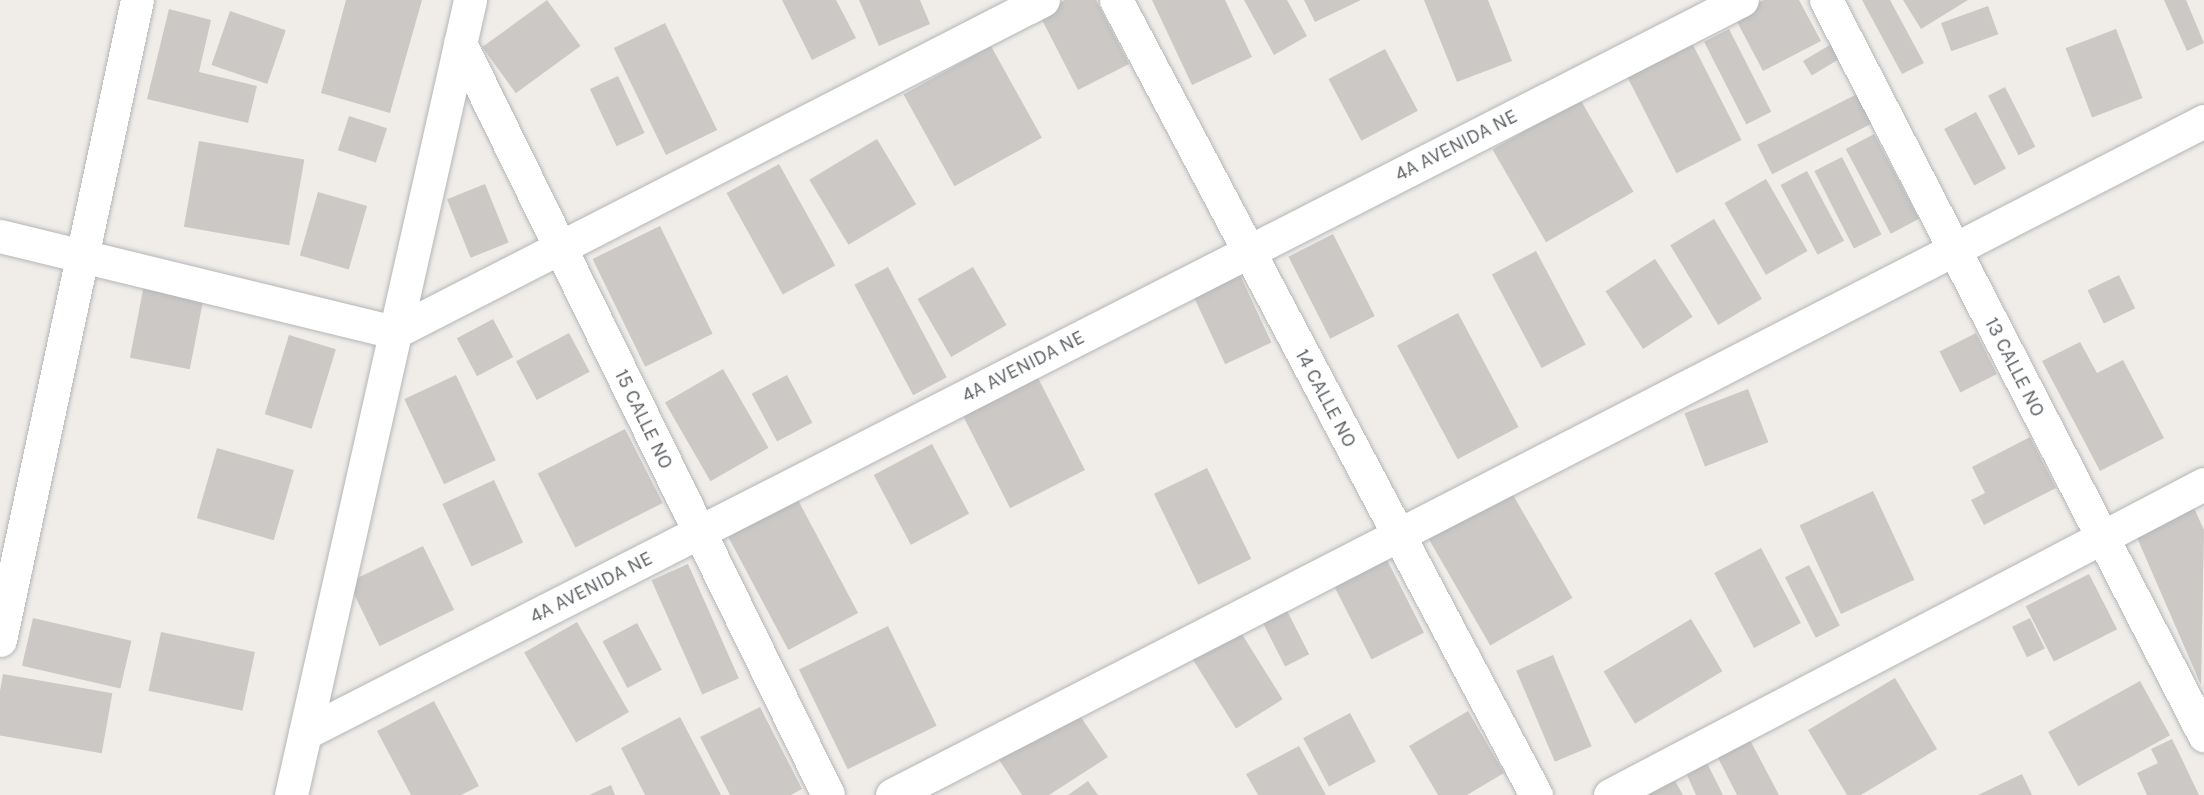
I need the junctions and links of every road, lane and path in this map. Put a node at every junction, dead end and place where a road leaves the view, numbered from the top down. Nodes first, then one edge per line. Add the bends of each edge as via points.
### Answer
1 (137, 0) edge
2 (470, 0) edge
3 (1043, 0) edge
4 (1116, 0) edge
5 (1742, 0) edge
6 (1826, 0) edge
7 (460, 43) junction
8 (2204, 121) edge
9 (0, 236) edge
10 (561, 248) junction
11 (1954, 249) junction
12 (1248, 251) junction
13 (81, 255) junction
14 (395, 332) junction
15 (2204, 484) edge
16 (700, 532) junction
17 (1398, 535) junction
18 (2102, 537) junction
19 (0, 640) edge
20 (305, 733) junction
21 (2204, 735) edge
22 (291, 795) edge
23 (828, 795) edge
24 (892, 795) edge
25 (1536, 795) edge
26 (1610, 795) edge

1 - 13 street
2 - 7 street
3 - 10 street
4 - 12 street, 14 CALLE NO
5 - 12 street, 4A AVENIDA NE
6 - 11 street, 13 CALLE NO
7 - 10 street, 15 CALLE NO
7 - 14 street
8 - 11 street
9 - 13 street
10 - 14 street
10 - 16 street, 15 CALLE NO
11 - 17 street
11 - 18 street, 13 CALLE NO
12 - 16 street, 4A AVENIDA NE
12 - 17 street, 14 CALLE NO
13 - 14 street
13 - 19 street
14 - 20 street
15 - 18 street
16 - 20 street, 4A AVENIDA NE
16 - 23 street, 15 CALLE NO
17 - 24 street
17 - 25 street, 14 CALLE NO
18 - 21 street, 13 CALLE NO
18 - 26 street
20 - 22 street

